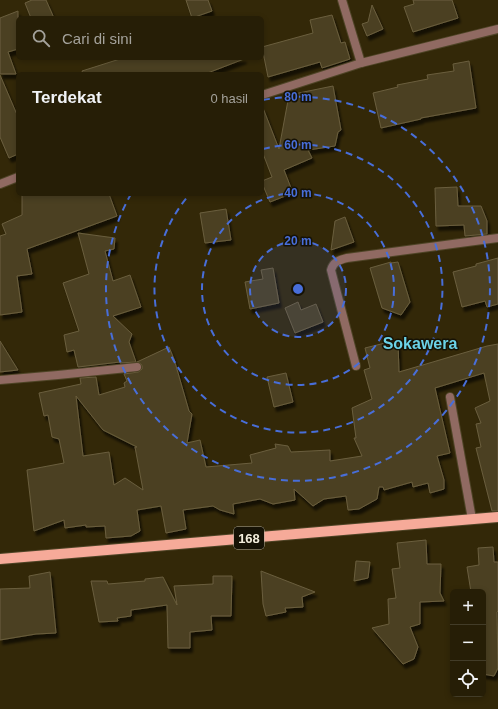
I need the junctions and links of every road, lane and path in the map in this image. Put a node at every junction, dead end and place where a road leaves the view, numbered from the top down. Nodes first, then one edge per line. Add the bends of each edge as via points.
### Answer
1 (342, 0) edge
2 (498, 29) edge
3 (361, 63) junction
4 (264, 94) edge
5 (16, 178) edge
6 (0, 184) edge
7 (498, 238) edge
8 (356, 366) dead end
9 (137, 367) dead end
10 (0, 380) edge
11 (450, 396) dead end
12 (498, 517) edge
13 (472, 519) junction
14 (0, 559) edge

1 - 3 street
2 - 3 street
3 - 4 street
5 - 6 street
7 - 8 street via 347,258 332,265 331,270
9 - 10 street
11 - 13 street
12 - 13 main road, 168
13 - 14 main road, 168

